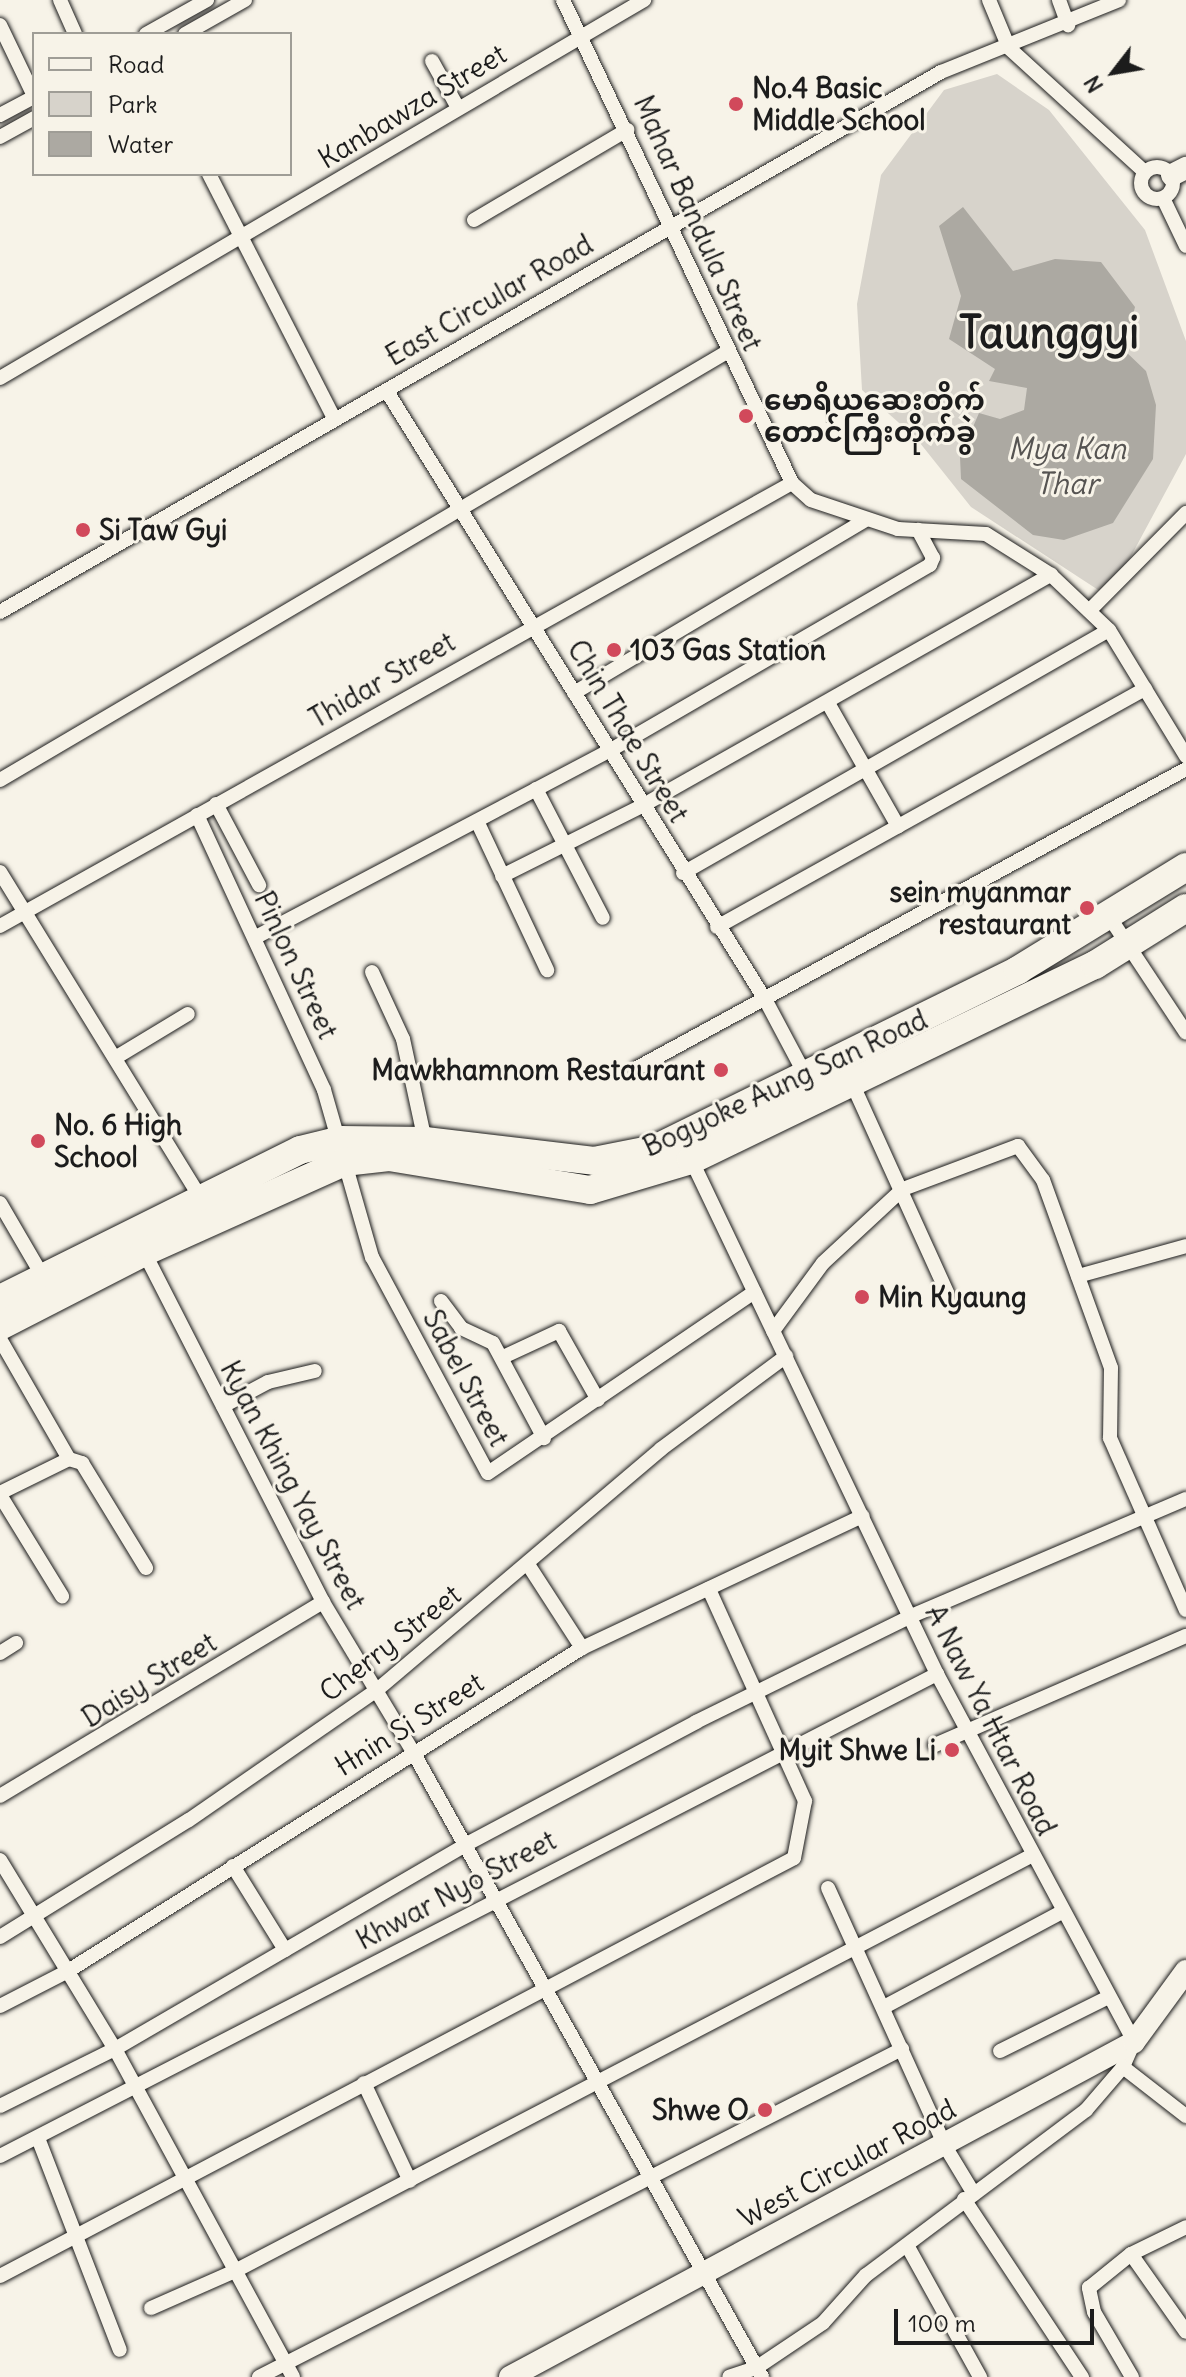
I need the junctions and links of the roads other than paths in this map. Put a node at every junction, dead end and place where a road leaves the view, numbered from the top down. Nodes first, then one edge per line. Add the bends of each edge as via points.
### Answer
1 (78, 0) edge
2 (207, 0) edge
3 (245, 0) edge
4 (563, 0) edge
5 (644, 0) edge
6 (989, 0) edge
7 (1059, 0) edge
8 (1119, 0) edge
9 (62, 4) edge
10 (0, 25) edge
11 (1068, 25) junction
12 (74, 32) edge
13 (150, 32) edge
14 (189, 32) edge
15 (584, 33) junction
16 (1009, 48) junction
17 (432, 61) dead end
18 (32, 92) edge
19 (32, 97) edge
20 (458, 108) junction
21 (0, 115) edge
22 (32, 119) edge
23 (627, 130) junction
24 (0, 137) edge
25 (1179, 171) edge
26 (1145, 172) junction
27 (210, 176) edge
28 (1163, 198) junction
29 (474, 220) dead end
30 (671, 230) junction
31 (243, 237) junction
32 (1186, 246) edge
33 (727, 352) junction
34 (0, 378) edge
35 (388, 393) junction
36 (335, 420) junction
37 (792, 483) junction
38 (463, 508) junction
39 (1186, 513) edge
40 (865, 520) junction
41 (918, 530) junction
42 (1051, 575) junction
43 (1092, 608) junction
44 (0, 612) edge
45 (533, 624) junction
46 (1109, 630) junction
47 (1145, 689) junction
48 (574, 693) junction
49 (828, 703) junction
50 (609, 751) junction
51 (1186, 756) edge
52 (864, 765) junction
53 (1186, 769) edge
54 (0, 780) edge
55 (536, 789) junction
56 (216, 804) junction
57 (642, 806) junction
58 (197, 815) junction
59 (477, 821) junction
60 (898, 826) junction
61 (565, 845) junction
62 (1186, 867) edge
63 (0, 872) edge
64 (683, 873) junction
65 (502, 876) junction
66 (259, 885) dead end
67 (1186, 908) edge
68 (25, 913) junction
69 (1108, 915) junction
70 (603, 918) dead end
71 (0, 926) edge
72 (717, 927) junction
73 (256, 937) junction
74 (1127, 946) junction
75 (547, 970) dead end
76 (372, 972) dead end
77 (766, 1001) junction
78 (188, 1014) dead end
79 (1186, 1033) edge
80 (115, 1058) junction
81 (637, 1068) dead end
82 (852, 1083) junction
83 (812, 1089) junction
84 (425, 1141) junction
85 (686, 1148) junction
86 (342, 1151) junction
87 (903, 1189) junction
88 (0, 1203) edge
89 (206, 1209) junction
90 (1186, 1246) edge
91 (144, 1252) junction
92 (1078, 1276) junction
93 (43, 1277) junction
94 (754, 1292) junction
95 (947, 1292) dead end
96 (0, 1299) edge
97 (441, 1301) dead end
98 (0, 1326) edge
99 (773, 1331) junction
100 (0, 1339) edge
101 (786, 1356) junction
102 (503, 1357) junction
103 (315, 1371) dead end
104 (598, 1400) junction
105 (223, 1406) junction
106 (544, 1438) junction
107 (69, 1459) junction
108 (0, 1494) edge
109 (1186, 1499) edge
110 (862, 1516) junction
111 (1143, 1519) junction
112 (529, 1566) junction
113 (146, 1568) dead end
114 (709, 1589) junction
115 (62, 1596) dead end
116 (323, 1602) junction
117 (1186, 1610) edge
118 (909, 1617) junction
119 (1186, 1636) edge
120 (16, 1643) dead end
121 (582, 1648) junction
122 (0, 1653) edge
123 (937, 1674) junction
124 (377, 1690) junction
125 (757, 1693) junction
126 (967, 1732) junction
127 (935, 1745) dead end
128 (785, 1749) junction
129 (413, 1752) junction
130 (0, 1796) edge
131 (465, 1845) junction
132 (1031, 1856) junction
133 (0, 1860) edge
134 (233, 1866) junction
135 (828, 1888) dead end
136 (494, 1899) junction
137 (1060, 1913) junction
138 (36, 1918) junction
139 (0, 1937) edge
140 (854, 1947) junction
141 (285, 1950) junction
142 (68, 1971) junction
143 (1183, 1980) edge
144 (543, 1990) junction
145 (1107, 1998) junction
146 (0, 2006) edge
147 (884, 2007) junction
148 (1134, 2042) junction
149 (115, 2049) junction
150 (902, 2049) junction
151 (1000, 2051) dead end
152 (1123, 2067) junction
153 (364, 2083) junction
154 (596, 2085) junction
155 (137, 2088) junction
156 (0, 2106) edge
157 (1186, 2116) edge
158 (38, 2138) junction
159 (945, 2146) junction
160 (0, 2156) edge
161 (183, 2178) junction
162 (410, 2181) junction
163 (649, 2181) junction
164 (969, 2197) junction
165 (1186, 2227) edge
166 (79, 2233) junction
167 (908, 2247) junction
168 (1131, 2254) junction
169 (235, 2271) junction
170 (702, 2275) junction
171 (0, 2276) edge
172 (151, 2308) dead end
173 (1186, 2332) edge
174 (120, 2350) dead end
175 (289, 2370) edge
176 (759, 2372) edge
177 (513, 2376) edge
178 (259, 2377) edge
179 (729, 2377) edge
180 (980, 2377) edge
181 (1082, 2377) edge
182 (1132, 2377) edge

1 - 9 street
2 - 13 street
3 - 14 street
4 - 15 street, Mahar Bandula Street
5 - 15 street, Kanbawza Street
6 - 16 street
7 - 11 street
8 - 11 street, East Circular Road
9 - 12 street
10 - 18 street
11 - 16 street, East Circular Road
15 - 20 street, Kanbawza Street
15 - 23 street, Mahar Bandula Street
16 - 26 street
16 - 30 street, East Circular Road via 975,55 941,72
17 - 20 street
19 - 21 street
20 - 31 street, Kanbawza Street
22 - 24 street
23 - 29 street
23 - 30 street, Mahar Bandula Street
25 - 26 street via 1159,166
25 - 28 street
26 - 28 street via 1144,191
27 - 31 street
28 - 32 street
30 - 33 street, Mahar Bandula Street
30 - 35 street, East Circular Road
31 - 34 street, Kanbawza Street
31 - 36 street
33 - 37 street, Mahar Bandula Street
33 - 38 street
35 - 36 street, East Circular Road
35 - 38 street, Chin Thae Street
36 - 44 street, East Circular Road
37 - 40 street, Mahar Bandula Street via 811,500
37 - 45 street, Thidar Street
38 - 45 street, Chin Thae Street
38 - 54 street
39 - 43 street
40 - 41 street, Mahar Bandula Street
40 - 48 street
41 - 42 street, Mahar Bandula Street via 986,534
41 - 50 street via 933,558 930,565
42 - 43 street, Mahar Bandula Street
42 - 49 street
43 - 46 street, Mahar Bandula Street
45 - 48 street, Chin Thae Street
45 - 56 street, Thidar Street
46 - 47 street, Mahar Bandula Street
46 - 52 street
47 - 51 street, Mahar Bandula Street
47 - 60 street
48 - 50 street, Chin Thae Street
49 - 52 street
49 - 57 street
50 - 55 street
50 - 57 street, Chin Thae Street
52 - 60 street
52 - 64 street
53 - 77 street
55 - 59 street
55 - 61 street
56 - 58 street, Thidar Street
56 - 66 street
57 - 61 street
57 - 64 street, Chin Thae Street
58 - 68 street, Thidar Street
58 - 73 street, Pinlon Street
59 - 65 street
59 - 73 street
60 - 72 street
61 - 65 street
61 - 70 street
62 - 69 highway, Bogyoke Aung San Road
63 - 68 street
64 - 72 street, Chin Thae Street
65 - 75 street
67 - 74 highway, Bogyoke Aung San Road
68 - 71 street, Thidar Street
68 - 80 street
69 - 74 street
69 - 83 highway, Bogyoke Aung San Road
72 - 77 street, Chin Thae Street
73 - 86 street, Pinlon Street
74 - 79 street
74 - 82 highway, Bogyoke Aung San Road
76 - 84 street via 403,1039
77 - 81 street
77 - 83 street, Chin Thae Street
78 - 80 street
80 - 89 street
82 - 83 highway, Bogyoke Aung San Road
82 - 87 street
83 - 85 highway, Bogyoke Aung San Road
84 - 85 highway, Bogyoke Aung San Road via 594,1161
84 - 86 highway, Bogyoke Aung San Road
85 - 86 highway, Bogyoke Aung San Road via 590,1190
85 - 94 street, A Naw Ya Htar Road
86 - 89 highway, Bogyoke Aung San Road
86 - 106 street, Sabel Street via 372,1257 480,1463 488,1473
87 - 92 street via 1006,1146 1018,1146 1043,1180
87 - 95 street
87 - 99 street via 823,1263
88 - 93 street
89 - 91 highway, Bogyoke Aung San Road
89 - 93 highway, Bogyoke Aung San Road
90 - 92 street
91 - 98 highway, Bogyoke Aung San Road
91 - 105 street, Kyan Khing Yay Street
92 - 111 street via 1111,1368 1110,1438
93 - 96 highway, Bogyoke Aung San Road
94 - 99 street, A Naw Ya Htar Road
94 - 104 street, Sabel Street
97 - 102 street via 461,1328 481,1333
99 - 101 street, A Naw Ya Htar Road
100 - 107 street
101 - 110 street, A Naw Ya Htar Road
101 - 112 street, Cherry Street via 661,1449
102 - 104 street via 559,1331
102 - 106 street
103 - 105 street via 268,1382
104 - 106 street, Sabel Street
105 - 116 street, Kyan Khing Yay Street
107 - 108 street
107 - 113 street via 82,1463
108 - 115 street
109 - 111 street
110 - 114 street, Hnin Si Street
110 - 118 street, A Naw Ya Htar Road
111 - 117 street
111 - 118 street
112 - 121 street
112 - 124 street, Cherry Street
114 - 121 street, Hnin Si Street
114 - 125 street
116 - 124 street, Kyan Khing Yay Street
116 - 130 street, Daisy Street
118 - 123 street, A Naw Ya Htar Road
118 - 125 street
119 - 126 street
120 - 122 street
121 - 129 street, Hnin Si Street
123 - 126 street, A Naw Ya Htar Road
123 - 128 street, Khwar Nyo Street
124 - 129 street, Kyan Khing Yay Street
124 - 138 street, Cherry Street
125 - 128 street
125 - 131 street
126 - 127 street
126 - 132 street, A Naw Ya Htar Road
128 - 136 street, Khwar Nyo Street
128 - 144 street via 806,1816 794,1858
129 - 131 street, Kyan Khing Yay Street
129 - 134 street, Hnin Si Street
131 - 136 street, Kyan Khing Yay Street
131 - 141 street
132 - 137 street, A Naw Ya Htar Road
132 - 140 street
133 - 138 street
134 - 141 street
134 - 142 street, Hnin Si Street
135 - 140 street
136 - 144 street, Kyan Khing Yay Street
136 - 155 street, Khwar Nyo Street
137 - 145 street, A Naw Ya Htar Road
137 - 147 street
138 - 139 street, Cherry Street
138 - 142 street
140 - 147 street
140 - 154 street
141 - 149 street
142 - 146 street, Hnin Si Street
142 - 149 street
143 - 148 street, West Circular Road
144 - 153 street
144 - 154 street, Kyan Khing Yay Street
145 - 148 street, A Naw Ya Htar Road
145 - 151 street
147 - 150 street
148 - 152 street
148 - 159 street, West Circular Road
149 - 155 street
149 - 156 street
150 - 159 street
150 - 163 street
152 - 157 street
152 - 164 street via 1086,2110
153 - 161 street
153 - 162 street
154 - 162 street
154 - 163 street, Kyan Khing Yay Street
155 - 158 street, Khwar Nyo Street
155 - 161 street
158 - 160 street, Khwar Nyo Street
158 - 166 street
159 - 164 street
159 - 170 street, West Circular Road
161 - 166 street
161 - 169 street
162 - 169 street
163 - 170 street, Kyan Khing Yay Street
163 - 175 street
164 - 167 street
164 - 181 street
165 - 168 street
166 - 171 street
166 - 174 street
167 - 176 street via 866,2275 823,2323
167 - 180 street
168 - 173 street
168 - 182 street via 1089,2288 1088,2297
169 - 172 street
169 - 175 street
170 - 176 street, Kyan Khing Yay Street
170 - 177 street, West Circular Road
175 - 178 street
176 - 179 street

